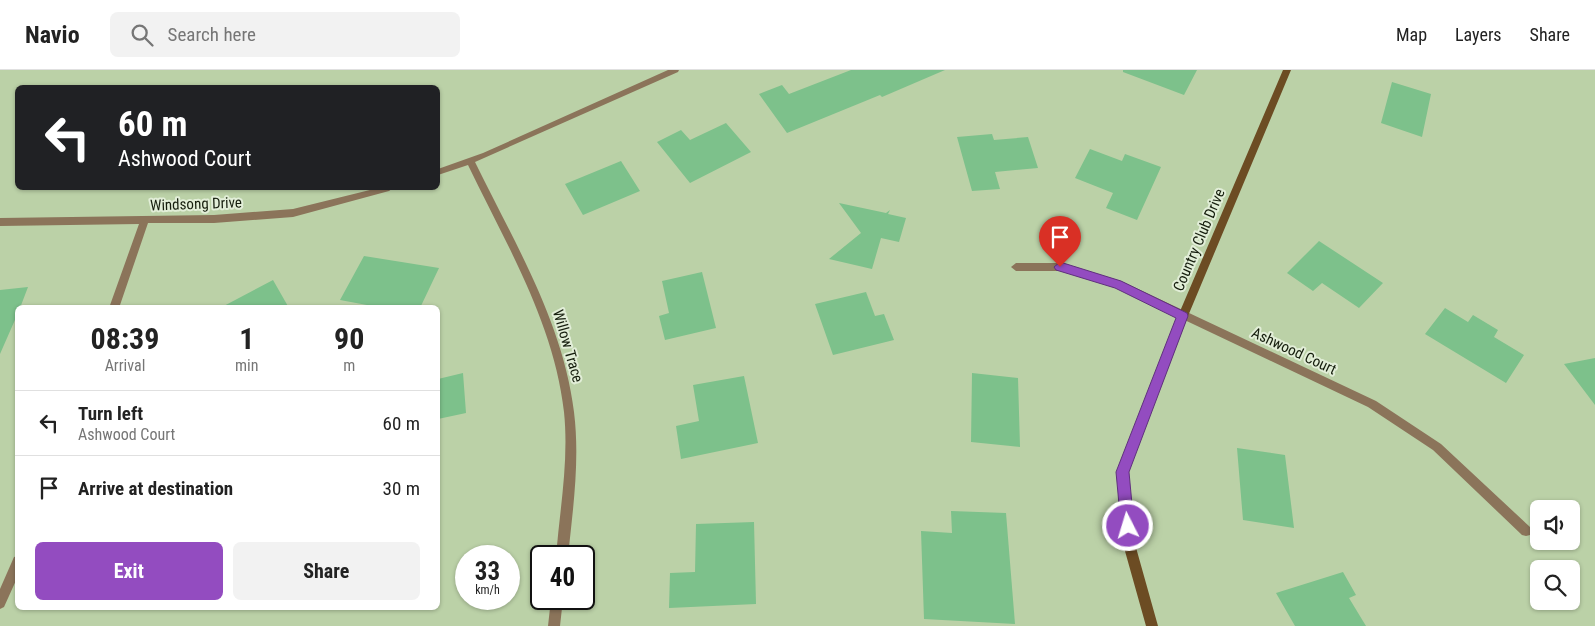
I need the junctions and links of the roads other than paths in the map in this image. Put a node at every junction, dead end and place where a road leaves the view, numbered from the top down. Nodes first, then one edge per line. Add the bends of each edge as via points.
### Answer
1 (674, 70) edge
2 (1286, 70) edge
3 (470, 161) junction
4 (440, 171) edge
5 (383, 190) edge
6 (145, 220) junction
7 (0, 222) edge
8 (1016, 267) dead end
9 (115, 305) edge
10 (1183, 316) junction
11 (1526, 531) dead end
12 (563, 545) edge
13 (15, 568) edge
14 (0, 603) edge
15 (556, 610) edge
16 (554, 626) edge
17 (1152, 626) edge

1 - 3 street
2 - 10 street, Country Club Drive
3 - 4 street
3 - 12 street, Willow Trace via 545,318 559,362 568,411 571,479
5 - 6 street, Windsong Drive via 293,213
6 - 7 street, Windsong Drive
6 - 9 street
8 - 10 street, Ashwood Court via 1060,267 1118,284
10 - 11 street, Ashwood Court via 1372,404 1437,447
10 - 17 street, Country Club Drive via 1122,472 1129,544
13 - 14 street
15 - 16 street

